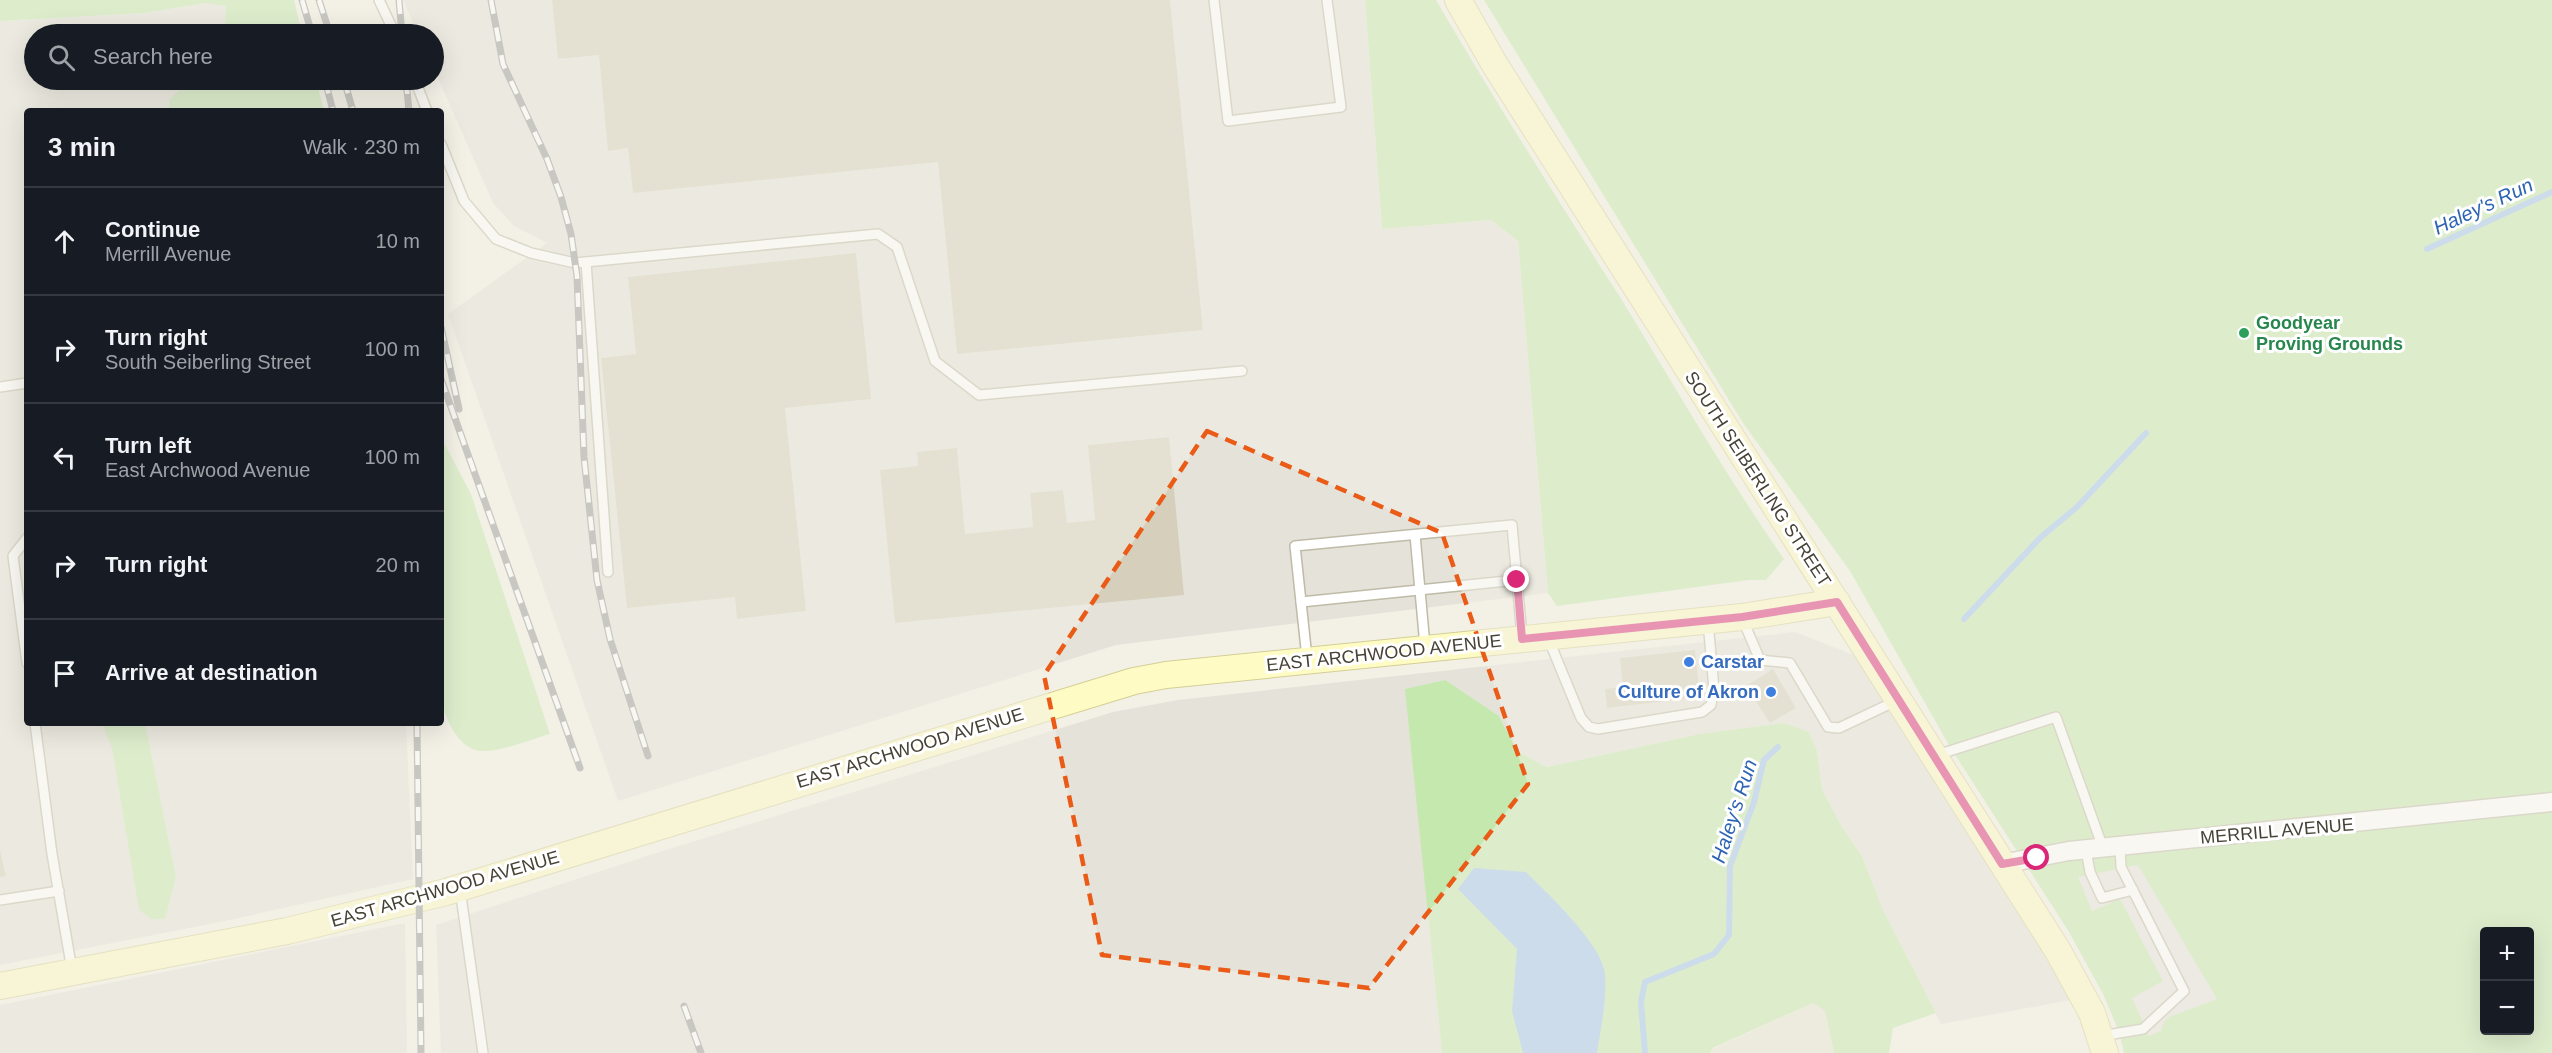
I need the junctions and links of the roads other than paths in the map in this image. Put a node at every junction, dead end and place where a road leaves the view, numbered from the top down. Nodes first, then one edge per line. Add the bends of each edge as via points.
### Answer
1 (379, 0) edge
2 (1214, 0) edge
3 (1327, 0) edge
4 (1458, 0) edge
5 (390, 24) edge
6 (419, 90) edge
7 (427, 108) edge
8 (444, 151) edge
9 (586, 262) junction
10 (1242, 371) dead end
11 (24, 383) edge
12 (0, 387) edge
13 (1415, 535) junction
14 (24, 542) edge
15 (608, 572) dead end
16 (1517, 580) junction
17 (1420, 591) junction
18 (1301, 602) junction
19 (1837, 602) junction
20 (1742, 617) junction
21 (1708, 620) junction
22 (1548, 636) junction
23 (1522, 639) junction
24 (24, 640) edge
25 (1425, 649) junction
26 (1307, 661) junction
27 (1898, 700) junction
28 (35, 726) edge
29 (1933, 756) junction
30 (2552, 802) edge
31 (2103, 848) junction
32 (2002, 864) junction
33 (460, 888) junction
34 (2133, 890) junction
35 (59, 891) junction
36 (0, 900) edge
37 (72, 973) junction
38 (0, 986) edge
39 (2103, 1045) edge
40 (483, 1053) edge

1 - 5 lane
2 - 3 lane via 1228,121 1341,107
4 - 19 main road, SOUTH SEIBERLING STREET
6 - 7 lane
8 - 9 lane via 464,201 496,239 531,253
9 - 10 lane via 878,234 897,247 935,361 980,395
9 - 15 lane
11 - 12 lane
13 - 16 lane via 1512,525
13 - 17 lane
13 - 18 lane via 1295,546
14 - 24 lane via 13,556
16 - 17 lane
16 - 23 lane
17 - 18 lane
17 - 25 lane
18 - 26 lane
19 - 20 main road, EAST ARCHWOOD AVENUE
19 - 27 main road, SOUTH SEIBERLING STREET
20 - 21 main road, EAST ARCHWOOD AVENUE
20 - 27 lane via 1760,660 1790,663 1828,728 1848,724
21 - 22 main road, EAST ARCHWOOD AVENUE
21 - 22 lane via 1714,689 1711,705 1702,712 1598,729 1589,727 1581,717
22 - 23 main road, EAST ARCHWOOD AVENUE
23 - 25 main road, EAST ARCHWOOD AVENUE
25 - 26 main road, EAST ARCHWOOD AVENUE
26 - 33 main road, EAST ARCHWOOD AVENUE via 1166,675 1102,688
27 - 29 main road, SOUTH SEIBERLING STREET
28 - 35 lane
29 - 31 lane via 2056,717
29 - 32 main road, SOUTH SEIBERLING STREET
30 - 31 street, MERRILL AVENUE
31 - 32 street, MERRILL AVENUE
31 - 34 lane via 2121,867
31 - 34 lane via 2090,872 2102,898
32 - 39 main road, SOUTH SEIBERLING STREET via 2085,998
33 - 37 main road, EAST ARCHWOOD AVENUE via 335,921
33 - 40 lane
34 - 39 lane via 2184,991 2143,1029
35 - 36 lane
35 - 37 lane
37 - 38 main road, EAST ARCHWOOD AVENUE

